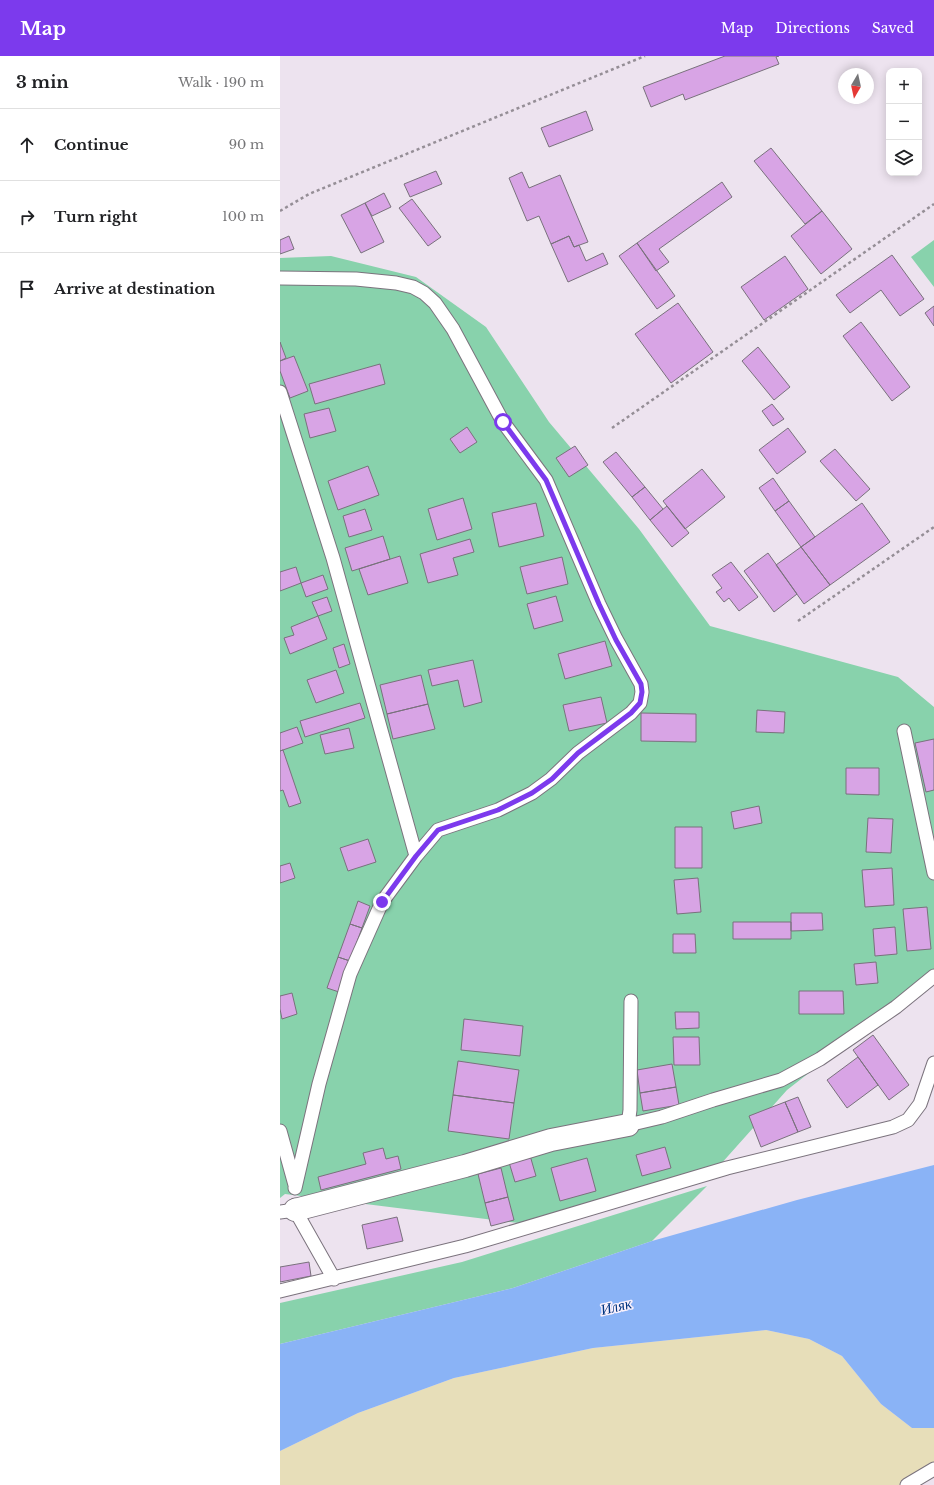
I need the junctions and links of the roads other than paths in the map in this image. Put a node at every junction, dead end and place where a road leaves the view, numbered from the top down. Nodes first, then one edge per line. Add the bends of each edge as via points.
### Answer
1 (280, 278) edge
2 (280, 392) edge
3 (904, 731) dead end
4 (416, 856) junction
5 (934, 873) edge
6 (934, 976) edge
7 (631, 1001) dead end
8 (934, 1063) edge
9 (628, 1125) junction
10 (280, 1130) edge
11 (296, 1188) junction
12 (288, 1211) edge
13 (334, 1279) junction
14 (280, 1291) edge
15 (934, 1469) edge
16 (907, 1485) edge

1 - 4 lane via 356,279 396,283 413,287 435,303 453,329 503,422 546,480 599,604 641,684 640,703 631,713 578,753 552,779 532,793 498,810 438,830
2 - 4 lane via 333,558
3 - 5 lane
4 - 11 lane via 382,902 350,974 319,1084
6 - 9 lane via 896,1007 820,1059 781,1080
7 - 9 lane
8 - 13 lane via 920,1104 908,1120 892,1127 727,1168 465,1246
9 - 12 street via 551,1140 465,1166
10 - 11 lane
11 - 12 lane
12 - 13 lane
13 - 14 lane
15 - 16 lane

